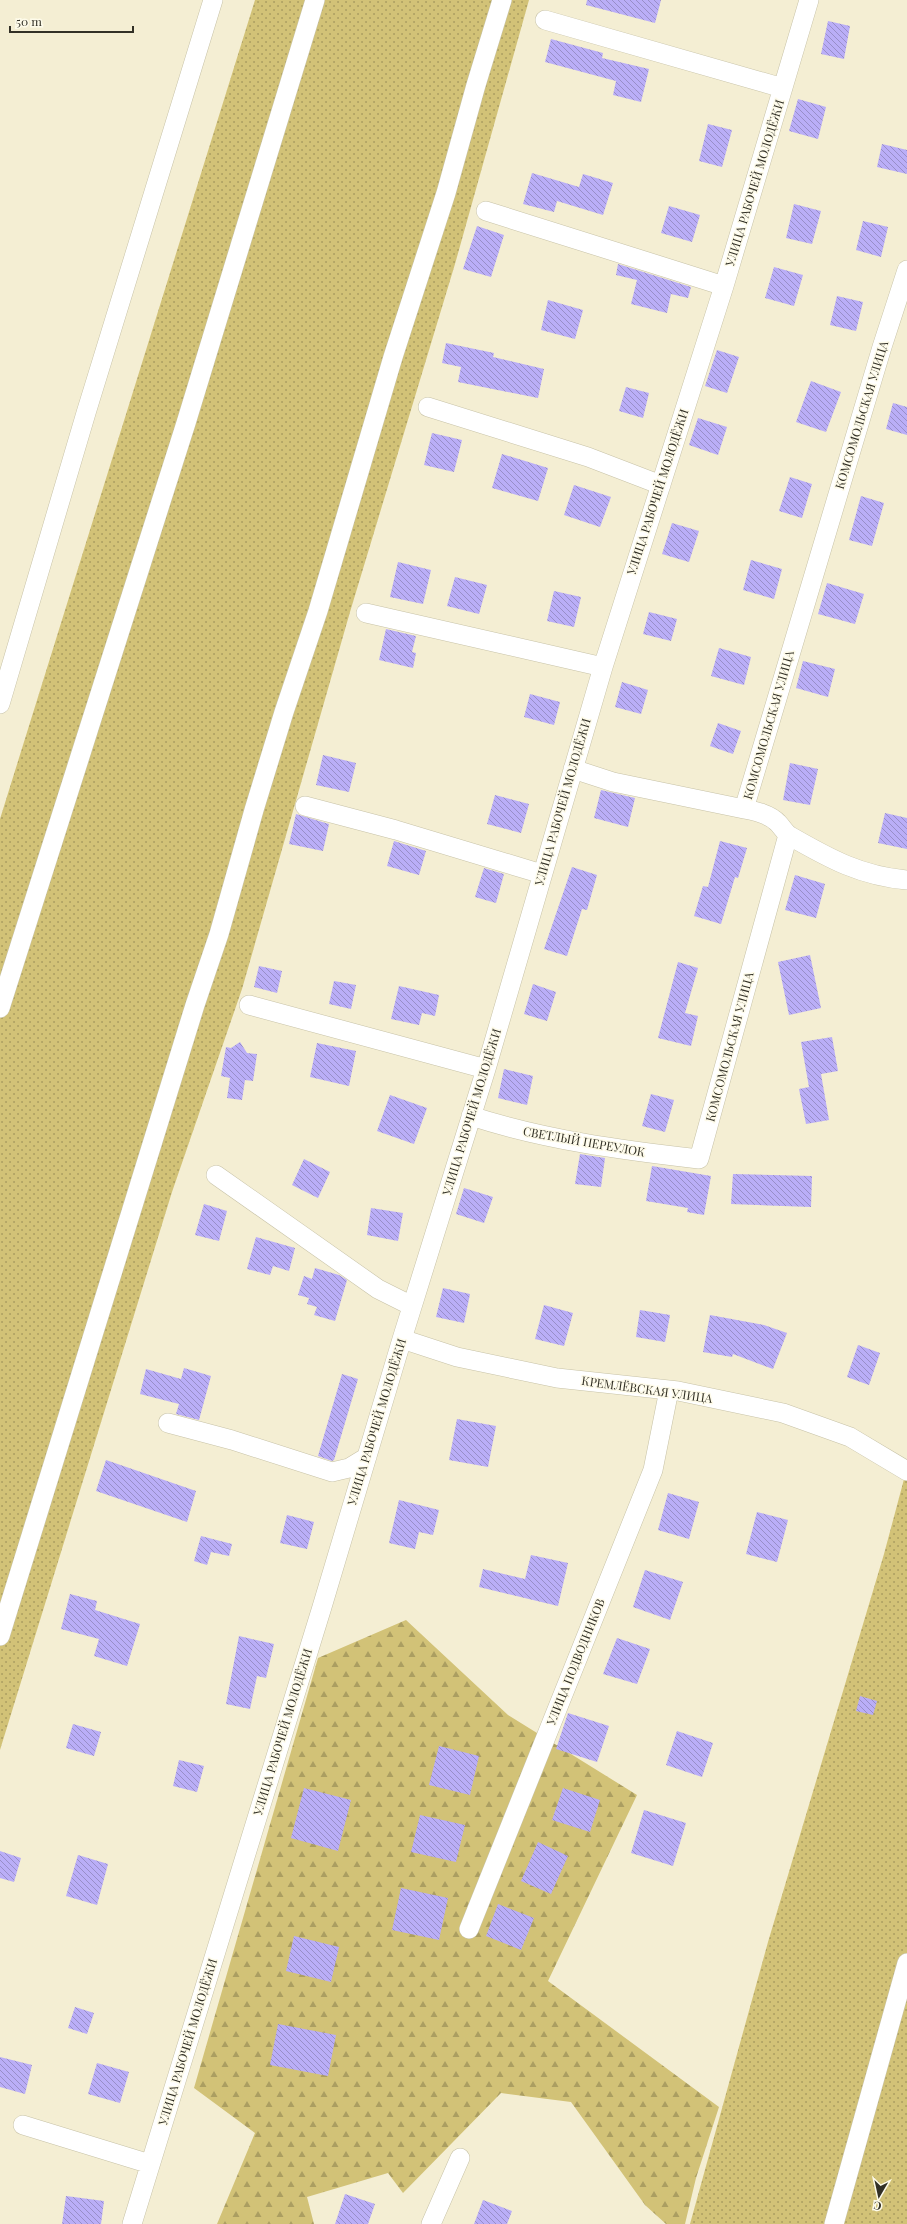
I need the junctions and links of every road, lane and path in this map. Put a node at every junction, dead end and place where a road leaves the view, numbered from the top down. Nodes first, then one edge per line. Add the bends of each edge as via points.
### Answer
1 (214, 0) edge
2 (315, 0) edge
3 (502, 0) edge
4 (809, 0) edge
5 (545, 20) dead end
6 (783, 88) junction
7 (486, 211) dead end
8 (907, 270) edge
9 (724, 286) junction
10 (428, 407) dead end
11 (661, 485) junction
12 (366, 613) dead end
13 (603, 667) junction
14 (0, 704) edge
15 (573, 769) junction
16 (305, 806) dead end
17 (744, 809) junction
18 (788, 835) junction
19 (542, 874) junction
20 (907, 880) edge
21 (249, 1005) dead end
22 (0, 1008) edge
23 (486, 1069) junction
24 (471, 1116) junction
25 (699, 1159) joint
26 (216, 1175) dead end
27 (412, 1306) junction
28 (402, 1338) junction
29 (670, 1390) junction
30 (168, 1423) dead end
31 (367, 1457) junction
32 (907, 1471) edge
33 (0, 1636) edge
34 (469, 1929) dead end
35 (907, 1963) edge
36 (23, 2125) dead end
37 (460, 2158) dead end
38 (150, 2164) junction
39 (132, 2224) edge
40 (431, 2224) edge
41 (834, 2224) edge

1 - 14 street via 86,413
2 - 22 street via 186,423
3 - 33 street via 446,193 393,357 318,611 274,742 219,934 194,1005
4 - 6 street, УЛИЦА РАБОЧЕЙ МОЛОДЁЖИ
5 - 6 street
6 - 9 street, УЛИЦА РАБОЧЕЙ МОЛОДЁЖИ
7 - 9 street
8 - 17 street, КОМСОМОЛЬСКАЯ УЛИЦА
9 - 11 street, УЛИЦА РАБОЧЕЙ МОЛОДЁЖИ
10 - 11 street via 588,457
11 - 13 street, УЛИЦА РАБОЧЕЙ МОЛОДЁЖИ
12 - 13 street
13 - 15 street, УЛИЦА РАБОЧЕЙ МОЛОДЁЖИ
15 - 17 street via 613,782
15 - 19 street, УЛИЦА РАБОЧЕЙ МОЛОДЁЖИ
16 - 19 street via 396,830
17 - 18 street, КОМСОМОЛЬСКАЯ УЛИЦА via 760,812 777,821
18 - 20 street via 834,862 882,878
18 - 25 street, КОМСОМОЛЬСКАЯ УЛИЦА
19 - 23 street, УЛИЦА РАБОЧЕЙ МОЛОДЁЖИ
21 - 23 street
23 - 24 street, УЛИЦА РАБОЧЕЙ МОЛОДЁЖИ
24 - 25 street, СВЕТЛЫЙ ПЕРЕУЛОК via 564,1141
24 - 27 street, УЛИЦА РАБОЧЕЙ МОЛОДЁЖИ
26 - 27 street via 378,1290
27 - 28 street, УЛИЦА РАБОЧЕЙ МОЛОДЁЖИ
28 - 29 street, КРЕМЛЁВСКАЯ УЛИЦА via 457,1357 557,1378
28 - 31 street, УЛИЦА РАБОЧЕЙ МОЛОДЁЖИ
29 - 32 street, КРЕМЛЁВСКАЯ УЛИЦА via 783,1413 850,1438
29 - 34 street, УЛИЦА ПОДВОДНИКОВ via 653,1470
30 - 31 street via 232,1440 332,1472 349,1468
31 - 38 street, УЛИЦА РАБОЧЕЙ МОЛОДЁЖИ
35 - 41 street
36 - 38 street
37 - 40 street
38 - 39 street, УЛИЦА РАБОЧЕЙ МОЛОДЁЖИ

